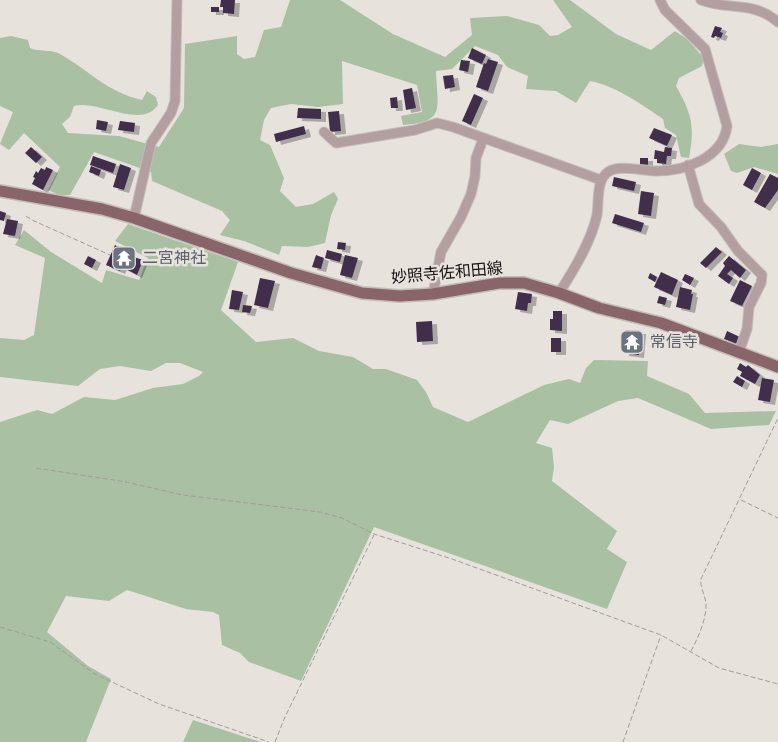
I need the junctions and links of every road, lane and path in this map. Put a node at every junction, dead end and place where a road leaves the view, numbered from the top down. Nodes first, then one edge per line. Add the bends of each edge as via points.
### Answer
1 (177, 0) edge
2 (660, 0) edge
3 (701, 0) edge
4 (778, 22) edge
5 (324, 132) dead end
6 (483, 139) junction
7 (688, 165) junction
8 (601, 180) junction
9 (0, 190) edge
10 (26, 216) dead end
11 (134, 218) junction
12 (110, 255) dead end
13 (559, 293) junction
14 (433, 294) junction
15 (739, 352) junction
16 (778, 367) edge
17 (778, 418) edge
18 (36, 468) dead end
19 (740, 500) junction
20 (778, 518) edge
21 (374, 534) junction
22 (0, 627) edge
23 (661, 635) junction
24 (690, 651) junction
25 (778, 684) edge
26 (269, 742) edge
27 (275, 742) edge
28 (623, 742) edge

1 - 11 street via 175,101 151,143
2 - 7 street via 665,10 705,49 727,126 726,135 715,152
3 - 4 street via 725,6 751,7
5 - 6 street via 336,143 415,130 437,123
6 - 8 street
6 - 14 street via 476,158 471,194 441,252
7 - 8 street via 657,171 617,168
7 - 15 street via 699,204 762,275
8 - 13 street via 592,232
9 - 11 main road, 妙照寺佐和田線
10 - 12 path
11 - 14 main road, 妙照寺佐和田線 via 291,273 362,293
13 - 14 main road, 妙照寺佐和田線 via 524,283 500,283
13 - 15 main road, 妙照寺佐和田線 via 599,308 661,323
15 - 16 main road, 妙照寺佐和田線
17 - 19 path
18 - 21 path via 183,494 320,512 342,518
19 - 20 path
19 - 24 path via 701,579 706,605
21 - 23 path
21 - 27 path
22 - 26 path via 50,642 95,674 159,704
23 - 24 path
23 - 28 path
24 - 25 path via 719,668

